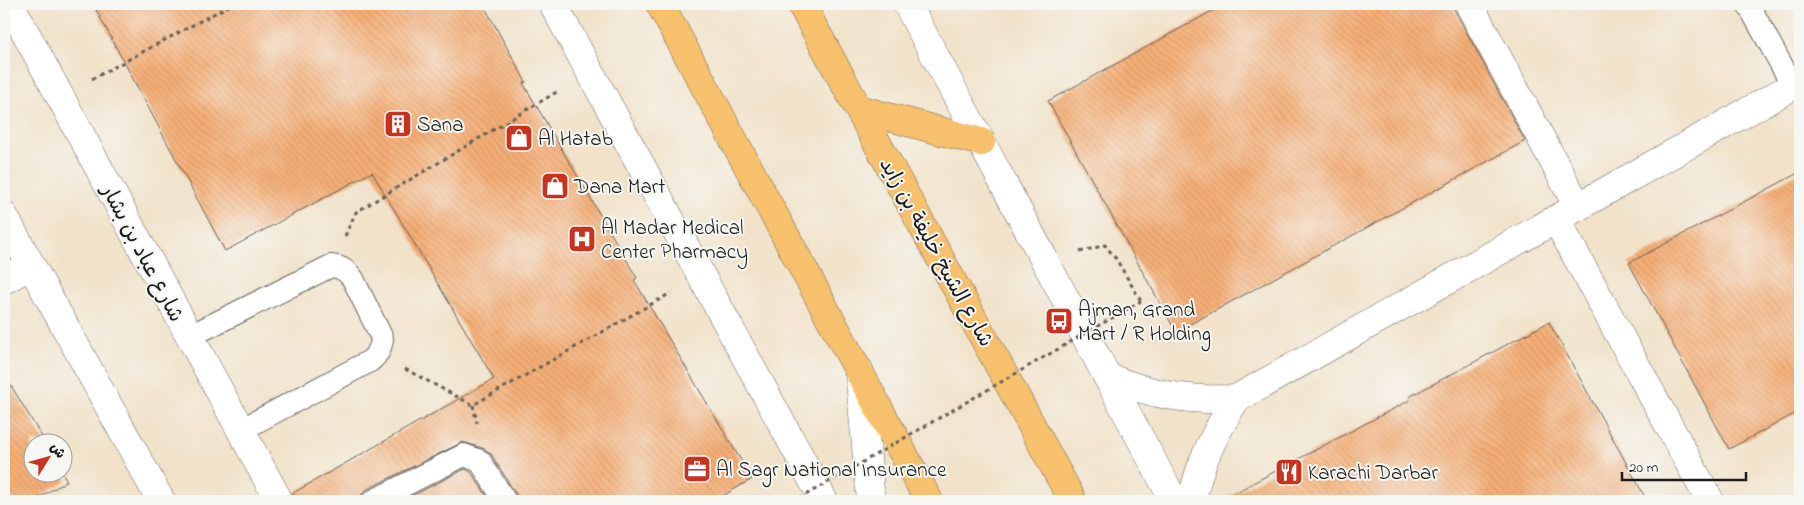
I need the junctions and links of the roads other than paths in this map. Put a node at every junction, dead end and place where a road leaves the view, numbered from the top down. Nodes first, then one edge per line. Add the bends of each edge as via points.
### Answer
1 (10, 4) edge
2 (553, 4) edge
3 (660, 4) edge
4 (801, 4) edge
5 (907, 4) edge
6 (1469, 4) edge
7 (1748, 4) edge
8 (1797, 84) edge
9 (859, 109) junction
10 (981, 142) junction
11 (1567, 213) junction
12 (4, 216) edge
13 (31, 265) junction
14 (4, 280) edge
15 (188, 337) junction
16 (859, 370) junction
17 (1107, 377) junction
18 (1236, 399) junction
19 (240, 431) junction
20 (812, 500) edge
21 (161, 501) edge
22 (279, 501) edge
23 (373, 501) edge
24 (505, 501) edge
25 (871, 501) edge
26 (929, 501) edge
27 (1072, 501) edge
28 (1174, 501) edge
29 (1192, 501) edge
30 (1710, 501) edge

1 - 15 street, شارع عباد بن بشار
2 - 20 street via 702,276
3 - 16 main road
4 - 9 main road, شارع الشيخ خليفة بن زايد
5 - 10 street
6 - 11 street
7 - 8 lane
8 - 11 street
9 - 10 main road
9 - 27 main road, شارع الشيخ خليفة بن زايد
10 - 17 street
11 - 18 street
11 - 30 street
12 - 13 street
13 - 14 street
13 - 21 street
15 - 19 street, شارع عباد بن بشار
15 - 19 lane via 331,266 340,267 354,279 382,338 377,355
16 - 25 street
16 - 26 main road
17 - 18 street via 1138,390 1170,397
17 - 28 street
18 - 29 street via 1203,459
19 - 22 street, شارع عباد بن بشار
23 - 24 lane via 464,455 480,461

